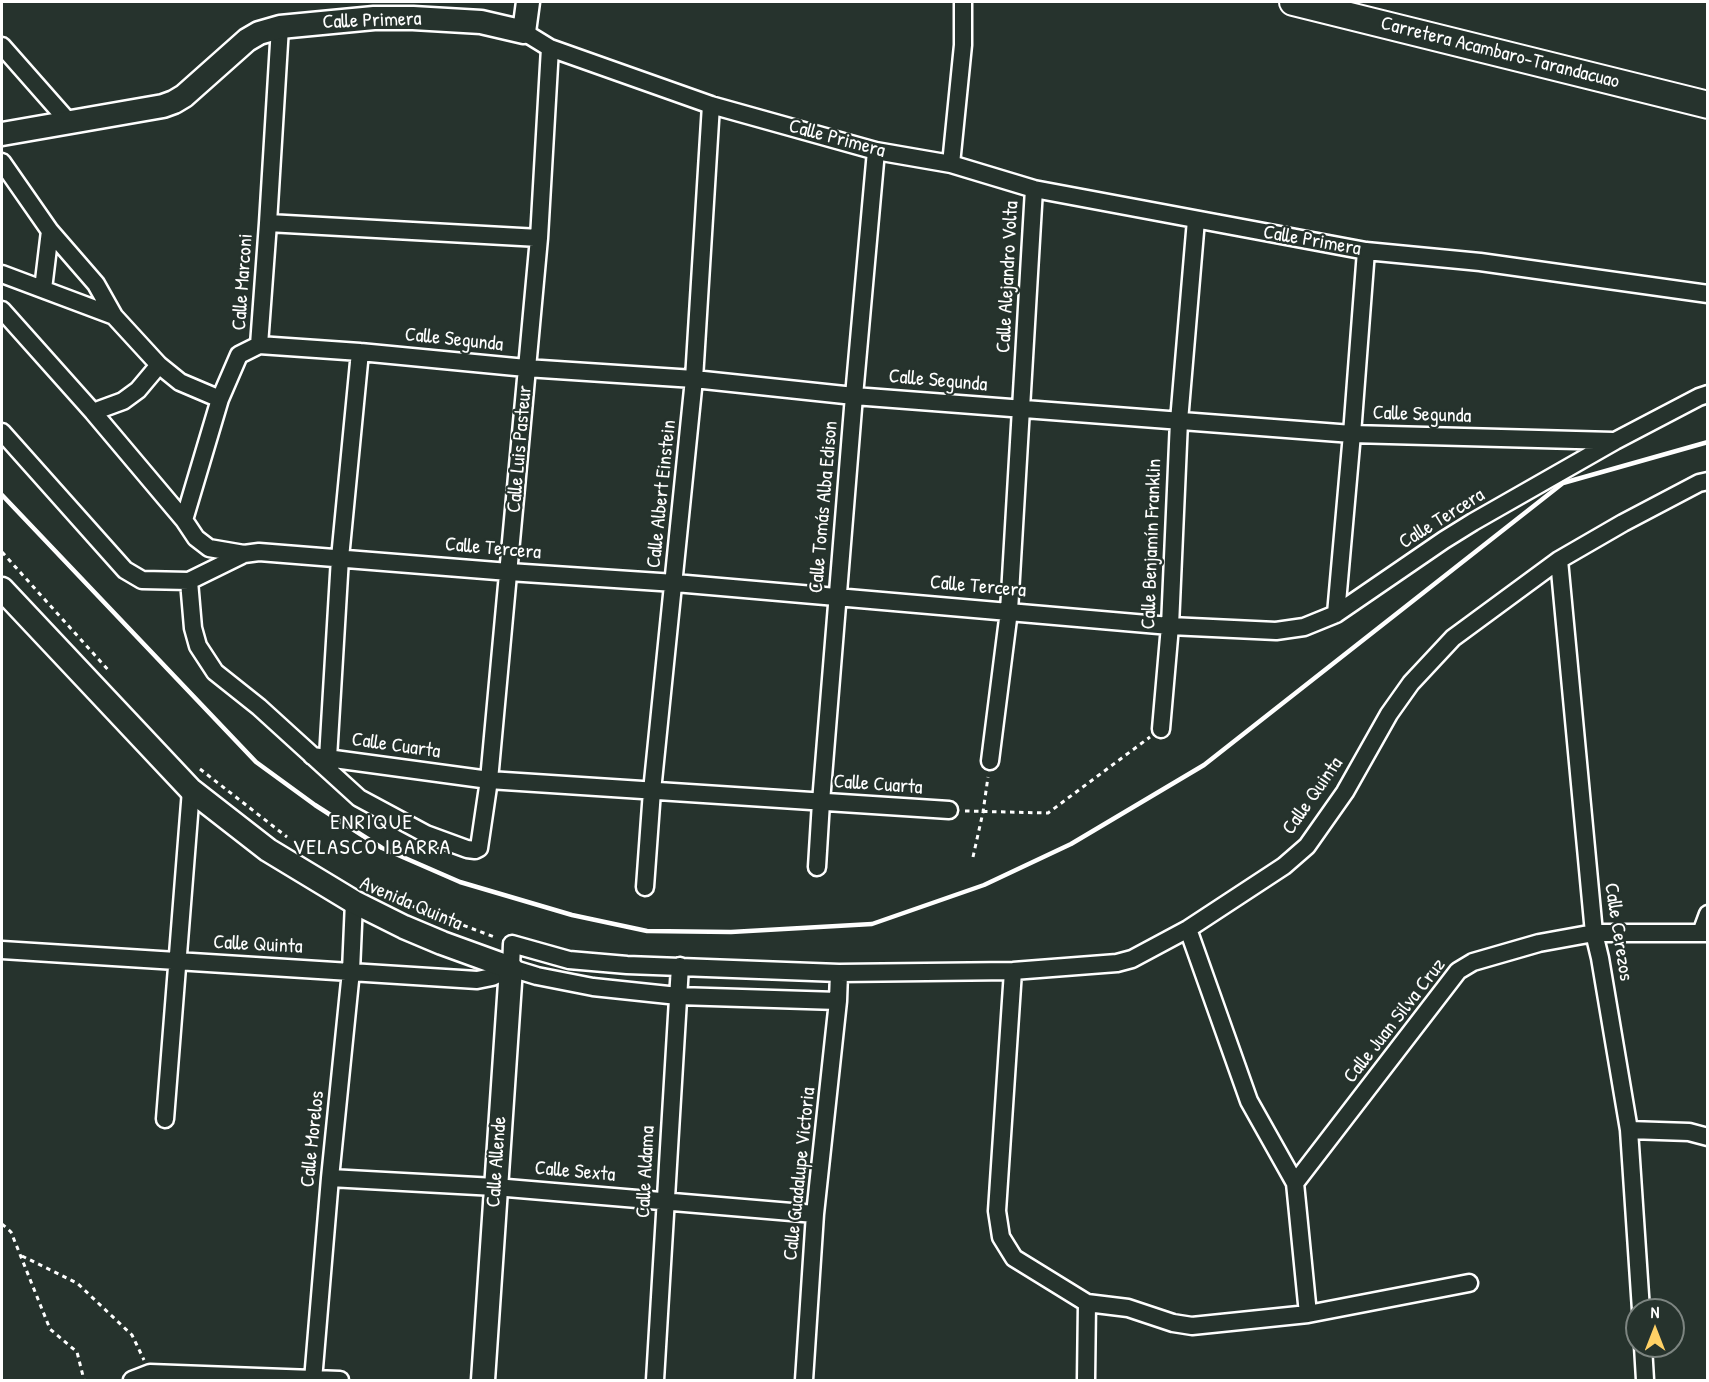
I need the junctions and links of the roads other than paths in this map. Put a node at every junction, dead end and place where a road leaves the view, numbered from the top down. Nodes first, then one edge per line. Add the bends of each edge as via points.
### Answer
1 (528, 2) edge
2 (963, 2) edge
3 (1293, 2) edge
4 (482, 12) edge
5 (280, 27) junction
6 (524, 32) junction
7 (2, 46) edge
8 (550, 48) junction
9 (711, 105) junction
10 (1707, 105) edge
11 (69, 122) junction
12 (2, 134) edge
13 (876, 151) junction
14 (2, 162) edge
15 (951, 164) junction
16 (1034, 189) junction
17 (1196, 220) junction
18 (268, 223) junction
19 (50, 231) junction
20 (539, 238) junction
21 (1366, 251) junction
22 (2, 274) edge
23 (43, 289) junction
24 (1707, 294) edge
25 (2, 310) edge
26 (114, 316) junction
27 (259, 345) junction
28 (360, 352) junction
29 (159, 365) junction
30 (526, 368) junction
31 (694, 379) junction
32 (1707, 394) edge
33 (854, 396) junction
34 (220, 399) junction
35 (1022, 409) junction
36 (93, 412) junction
37 (1179, 421) junction
38 (2, 432) edge
39 (1352, 434) junction
40 (1615, 441) junction
41 (1707, 481) edge
42 (184, 520) junction
43 (244, 554) junction
44 (340, 558) junction
45 (1559, 560) junction
46 (509, 572) junction
47 (189, 581) junction
48 (675, 583) junction
49 (2, 589) edge
50 (837, 597) junction
51 (1009, 611) junction
52 (1336, 614) junction
53 (1170, 626) junction
54 (1161, 729) road end
55 (320, 757) junction
56 (990, 761) road end
57 (489, 780) junction
58 (191, 790) junction
59 (652, 791) junction
60 (821, 802) junction
61 (949, 810) road end
62 (817, 867) dead end
63 (645, 887) dead end
64 (354, 902) junction
65 (1707, 914) edge
66 (1188, 928) junction
67 (1594, 933) junction
68 (1704, 933) edge
69 (2, 950) edge
70 (177, 962) junction
71 (680, 966) junction
72 (511, 968) junction
73 (1012, 971) junction
74 (351, 972) junction
75 (839, 973) junction
76 (678, 996) junction
77 (838, 1001) junction
78 (165, 1119) dead end
79 (1629, 1130) junction
80 (1707, 1137) edge
81 (330, 1178) junction
82 (1295, 1183) junction
83 (495, 1187) junction
84 (665, 1201) junction
85 (815, 1214) junction
86 (1469, 1283) dead end
87 (1640, 1298) edge
88 (1087, 1303) junction
89 (1308, 1314) junction
90 (1644, 1358) edge
91 (150, 1377) edge
92 (132, 1380) edge
93 (313, 1380) edge
94 (340, 1380) edge
95 (483, 1380) edge
96 (655, 1380) edge
97 (804, 1380) edge
98 (1086, 1380) edge
99 (1645, 1380) edge

1 - 6 street
2 - 15 street via 963,45
3 - 10 main road, Carretera Acambaro-Tarandacuao
4 - 5 street, Calle Primera
4 - 6 street, Calle Primera
5 - 11 street, Calle Primera via 247,40 174,102
5 - 18 street, Calle Marconi
6 - 8 street, Calle Primera
7 - 11 street
8 - 9 street, Calle Primera
8 - 20 street, Calle Luis Pasteur
9 - 13 street, Calle Primera
9 - 31 street, Calle Albert Einstein
11 - 12 street, Calle Primera
13 - 15 street, Calle Primera
13 - 33 street, Calle Tomás Alba Edison
14 - 19 street
15 - 16 street, Calle Primera
16 - 17 street, Calle Primera
16 - 35 street, Calle Alejandro Volta
17 - 21 street, Calle Primera
17 - 37 street, Calle Benjamín Franklin
18 - 20 street
18 - 27 street, Calle Marconi
19 - 23 street
19 - 26 street via 96,284
20 - 30 street, Calle Luis Pasteur
21 - 24 street, Calle Primera via 1480,262
21 - 39 street
22 - 23 street
23 - 26 street
25 - 36 street
26 - 29 street
27 - 28 street, Calle Segunda
27 - 34 street, Calle Marconi via 239,355
28 - 30 street, Calle Segunda
28 - 44 street
29 - 34 street via 180,382
29 - 36 street via 123,401
30 - 31 street, Calle Segunda
30 - 46 street, Calle Luis Pasteur
31 - 33 street, Calle Segunda
31 - 48 street, Calle Albert Einstein
32 - 40 street, Calle Tercera
33 - 35 street, Calle Segunda
33 - 50 street, Calle Tomás Alba Edison
34 - 42 street, Calle Marconi
35 - 37 street, Calle Segunda
35 - 51 street, Calle Alejandro Volta
36 - 42 street
37 - 39 street, Calle Segunda
37 - 53 street, Calle Benjamín Franklin
38 - 47 street via 125,570 142,579
39 - 40 street, Calle Segunda
39 - 52 street
40 - 52 street, Calle Tercera via 1444,540
41 - 45 street, Calle Quinta
42 - 43 street via 196,538 209,548
43 - 44 street, Calle Tercera
43 - 47 street, Calle Tercera
44 - 46 street, Calle Tercera
44 - 55 street
45 - 66 street, Calle Quinta via 1453,638 1411,683 1307,846 1284,866
45 - 67 street, Calle Cerezos
46 - 48 street, Calle Tercera
46 - 57 street, Calle Luis Pasteur
47 - 55 street via 198,646 215,672
48 - 50 street, Calle Tercera
48 - 59 street, Calle Albert Einstein
49 - 58 street, Avenida Quinta
50 - 51 street, Calle Tercera
50 - 60 street, Calle Tomás Alba Edison
51 - 53 street, Calle Tercera
51 - 56 street, Calle Alejandro Volta
52 - 53 street, Calle Tercera via 1304,627 1276,631
53 - 54 street, Calle Benjamín Franklin
55 - 57 street, Calle Cuarta
55 - 57 street, Calle Luis Pasteur via 359,798 426,834 467,849 479,848
57 - 59 street, Calle Cuarta
58 - 64 street, Avenida Quinta via 268,850
58 - 70 street
59 - 60 street, Calle Cuarta
59 - 63 street, Calle Albert Einstein
60 - 61 street, Calle Cuarta
60 - 62 street, Calle Tomás Alba Edison
64 - 72 street, Avenida Quinta via 442,943
64 - 74 street, Calle Morelos
65 - 68 street
66 - 73 street, Calle Quinta via 1132,959 1117,963
66 - 82 street via 1249,1101
67 - 68 street, Calle Juan Silva Cruz
67 - 79 street, Calle Cerezos
67 - 82 street, Calle Juan Silva Cruz via 1539,943 1473,962 1458,971
69 - 70 street, Calle Quinta
70 - 74 street, Calle Quinta
70 - 78 street
71 - 72 street, Calle Allende via 569,960 513,944
71 - 75 street
71 - 76 street, Calle Aldama
72 - 74 street, Calle Quinta via 477,980
72 - 76 street, Avenida Quinta via 593,987
72 - 83 street, Calle Allende
73 - 75 street, Calle Quinta
73 - 88 street via 997,1211 1000,1237 1014,1258
74 - 81 street, Calle Morelos
75 - 77 street, Calle Guadalupe Victoria
76 - 77 street, Avenida Quinta
76 - 84 street, Calle Aldama
77 - 85 street, Calle Guadalupe Victoria
79 - 80 street via 1689,1132
79 - 87 street, Calle Cerezos
81 - 83 street, Calle Sexta
81 - 93 street, Calle Morelos
82 - 89 street
83 - 84 street, Calle Sexta
83 - 95 street, Calle Allende
84 - 85 street, Calle Sexta
84 - 96 street, Calle Aldama
85 - 97 street, Calle Guadalupe Victoria
86 - 89 street
88 - 89 street via 1128,1308 1192,1326
88 - 98 street
90 - 99 street
91 - 92 street
91 - 93 street
93 - 94 street

